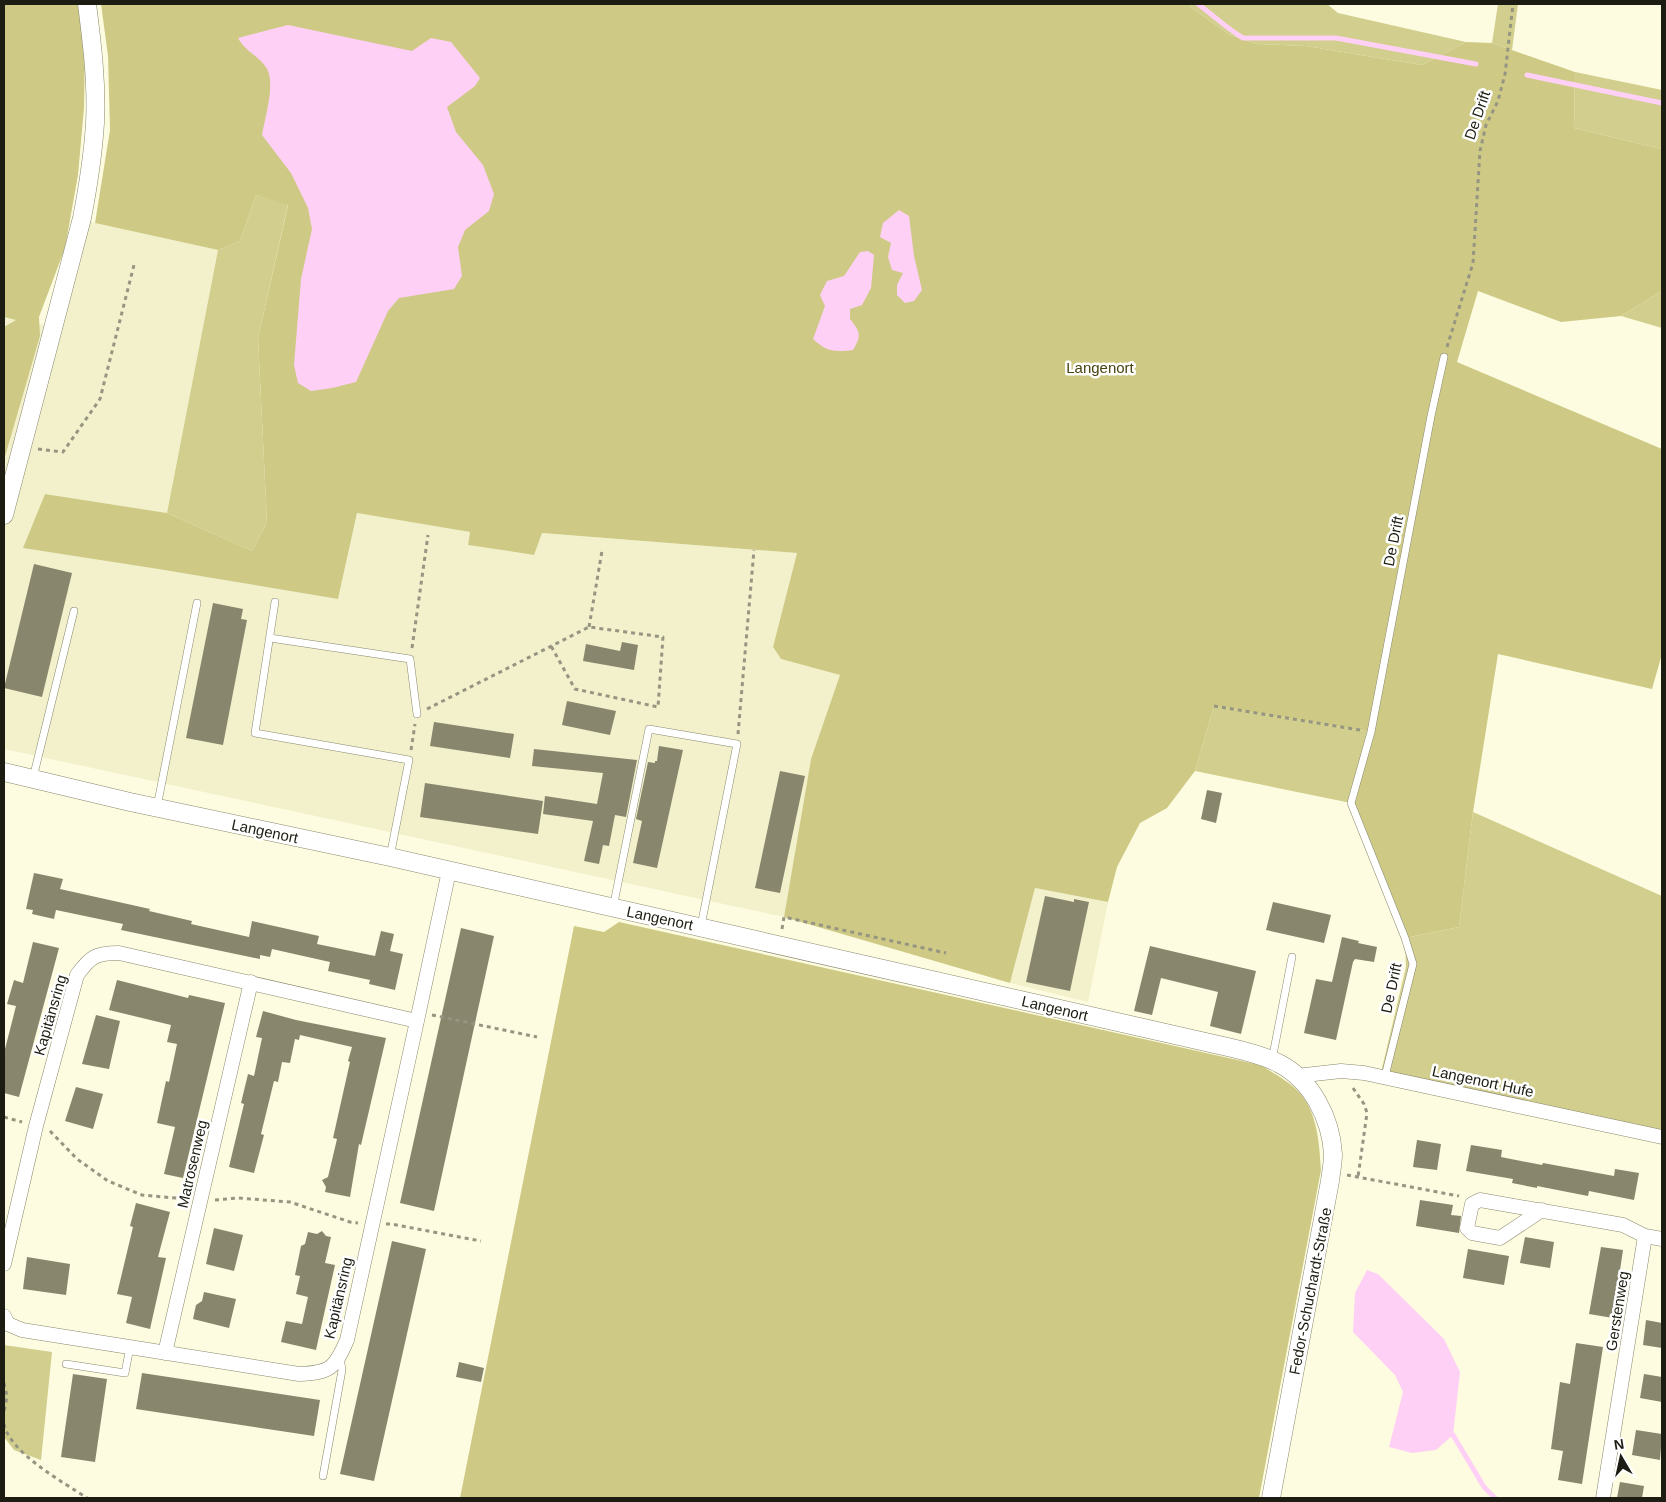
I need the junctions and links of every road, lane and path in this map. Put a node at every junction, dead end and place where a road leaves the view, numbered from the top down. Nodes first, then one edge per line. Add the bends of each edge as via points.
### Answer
1 (87, 4) edge
2 (1514, 4) edge
3 (134, 265) dead end
4 (1444, 357) joint
5 (22, 448) junction
6 (4, 515) edge
7 (428, 535) dead end
8 (754, 550) dead end
9 (602, 551) dead end
10 (275, 602) dead end
11 (197, 603) dead end
12 (74, 610) dead end
13 (589, 627) junction
14 (270, 638) junction
15 (551, 646) junction
16 (410, 659) junction
17 (1214, 706) dead end
18 (417, 714) junction
19 (1371, 732) junction
20 (737, 744) junction
21 (409, 760) junction
22 (4, 772) edge
23 (33, 778) junction
24 (156, 808) junction
25 (390, 858) junction
26 (449, 871) junction
27 (613, 908) junction
28 (700, 927) junction
29 (778, 945) junction
30 (946, 952) dead end
31 (1292, 957) dead end
32 (251, 982) junction
33 (418, 1016) junction
34 (537, 1037) dead end
35 (1272, 1060) junction
36 (1341, 1071) junction
37 (1385, 1076) junction
38 (1301, 1081) junction
39 (1662, 1136) edge
40 (1349, 1176) dead end
41 (1356, 1177) junction
42 (1480, 1200) junction
43 (1542, 1210) junction
44 (372, 1225) junction
45 (1645, 1236) junction
46 (1662, 1239) edge
47 (481, 1241) dead end
48 (4, 1264) edge
49 (4, 1316) edge
50 (130, 1347) junction
51 (165, 1352) junction
52 (340, 1357) junction
53 (66, 1364) dead end
54 (4, 1384) edge
55 (4, 1413) edge
56 (4, 1424) edge
57 (323, 1476) dead end
58 (87, 1498) edge
59 (1271, 1498) edge
60 (1603, 1498) edge

1 - 5 street via 95,86 90,174 82,218
2 - 4 path, De Drift via 1505,74 1480,151 1473,263
3 - 5 path via 100,399 63,452
4 - 19 lane, De Drift
5 - 6 street
7 - 16 path
8 - 20 path
9 - 13 path
10 - 14 lane
11 - 24 lane
12 - 23 lane
13 - 15 path
13 - 15 path via 664,637 658,707 575,689
14 - 16 lane
14 - 21 lane via 255,733
15 - 18 path
16 - 18 lane
17 - 19 path
18 - 21 path
19 - 37 lane, De Drift via 1351,803 1406,938 1413,964
20 - 27 lane via 649,730
20 - 28 lane
21 - 25 lane
22 - 23 street, Langenort
23 - 24 street, Langenort
24 - 25 street, Langenort
25 - 26 street, Langenort
26 - 27 street, Langenort
26 - 33 street, Kapitänsring
27 - 28 street, Langenort
28 - 29 street, Langenort
29 - 30 path via 784,918
29 - 35 street, Langenort via 1232,1048
31 - 35 lane
32 - 33 street, Kapitänsring
32 - 48 street, Kapitänsring via 119,953 102,953 86,962 77,975 36,1126
32 - 51 street, Matrosenweg
33 - 34 path
33 - 44 street, Kapitänsring
35 - 38 street, Langenort
36 - 37 street, Langenort Hufe
36 - 38 street, Langenort Hufe
36 - 41 path via 1364,1104 1366,1113
37 - 39 street, Langenort Hufe
38 - 59 street, Fedor-Schuchardt-Straße via 1321,1107 1333,1155
40 - 41 path
41 - 42 path
42 - 43 street
42 - 43 street via 1472,1204 1468,1228 1472,1234 1500,1238
43 - 45 street via 1623,1225
44 - 47 path via 391,1224
44 - 52 street, Kapitänsring via 347,1340
45 - 46 street
45 - 60 street, Gerstenweg
49 - 50 street, Kapitänsring via 8,1324 22,1330
50 - 51 street, Kapitänsring
50 - 53 lane via 125,1373
51 - 52 street, Kapitänsring via 299,1374 316,1374 328,1369
52 - 57 lane via 342,1370
54 - 55 path
56 - 58 path via 12,1442

